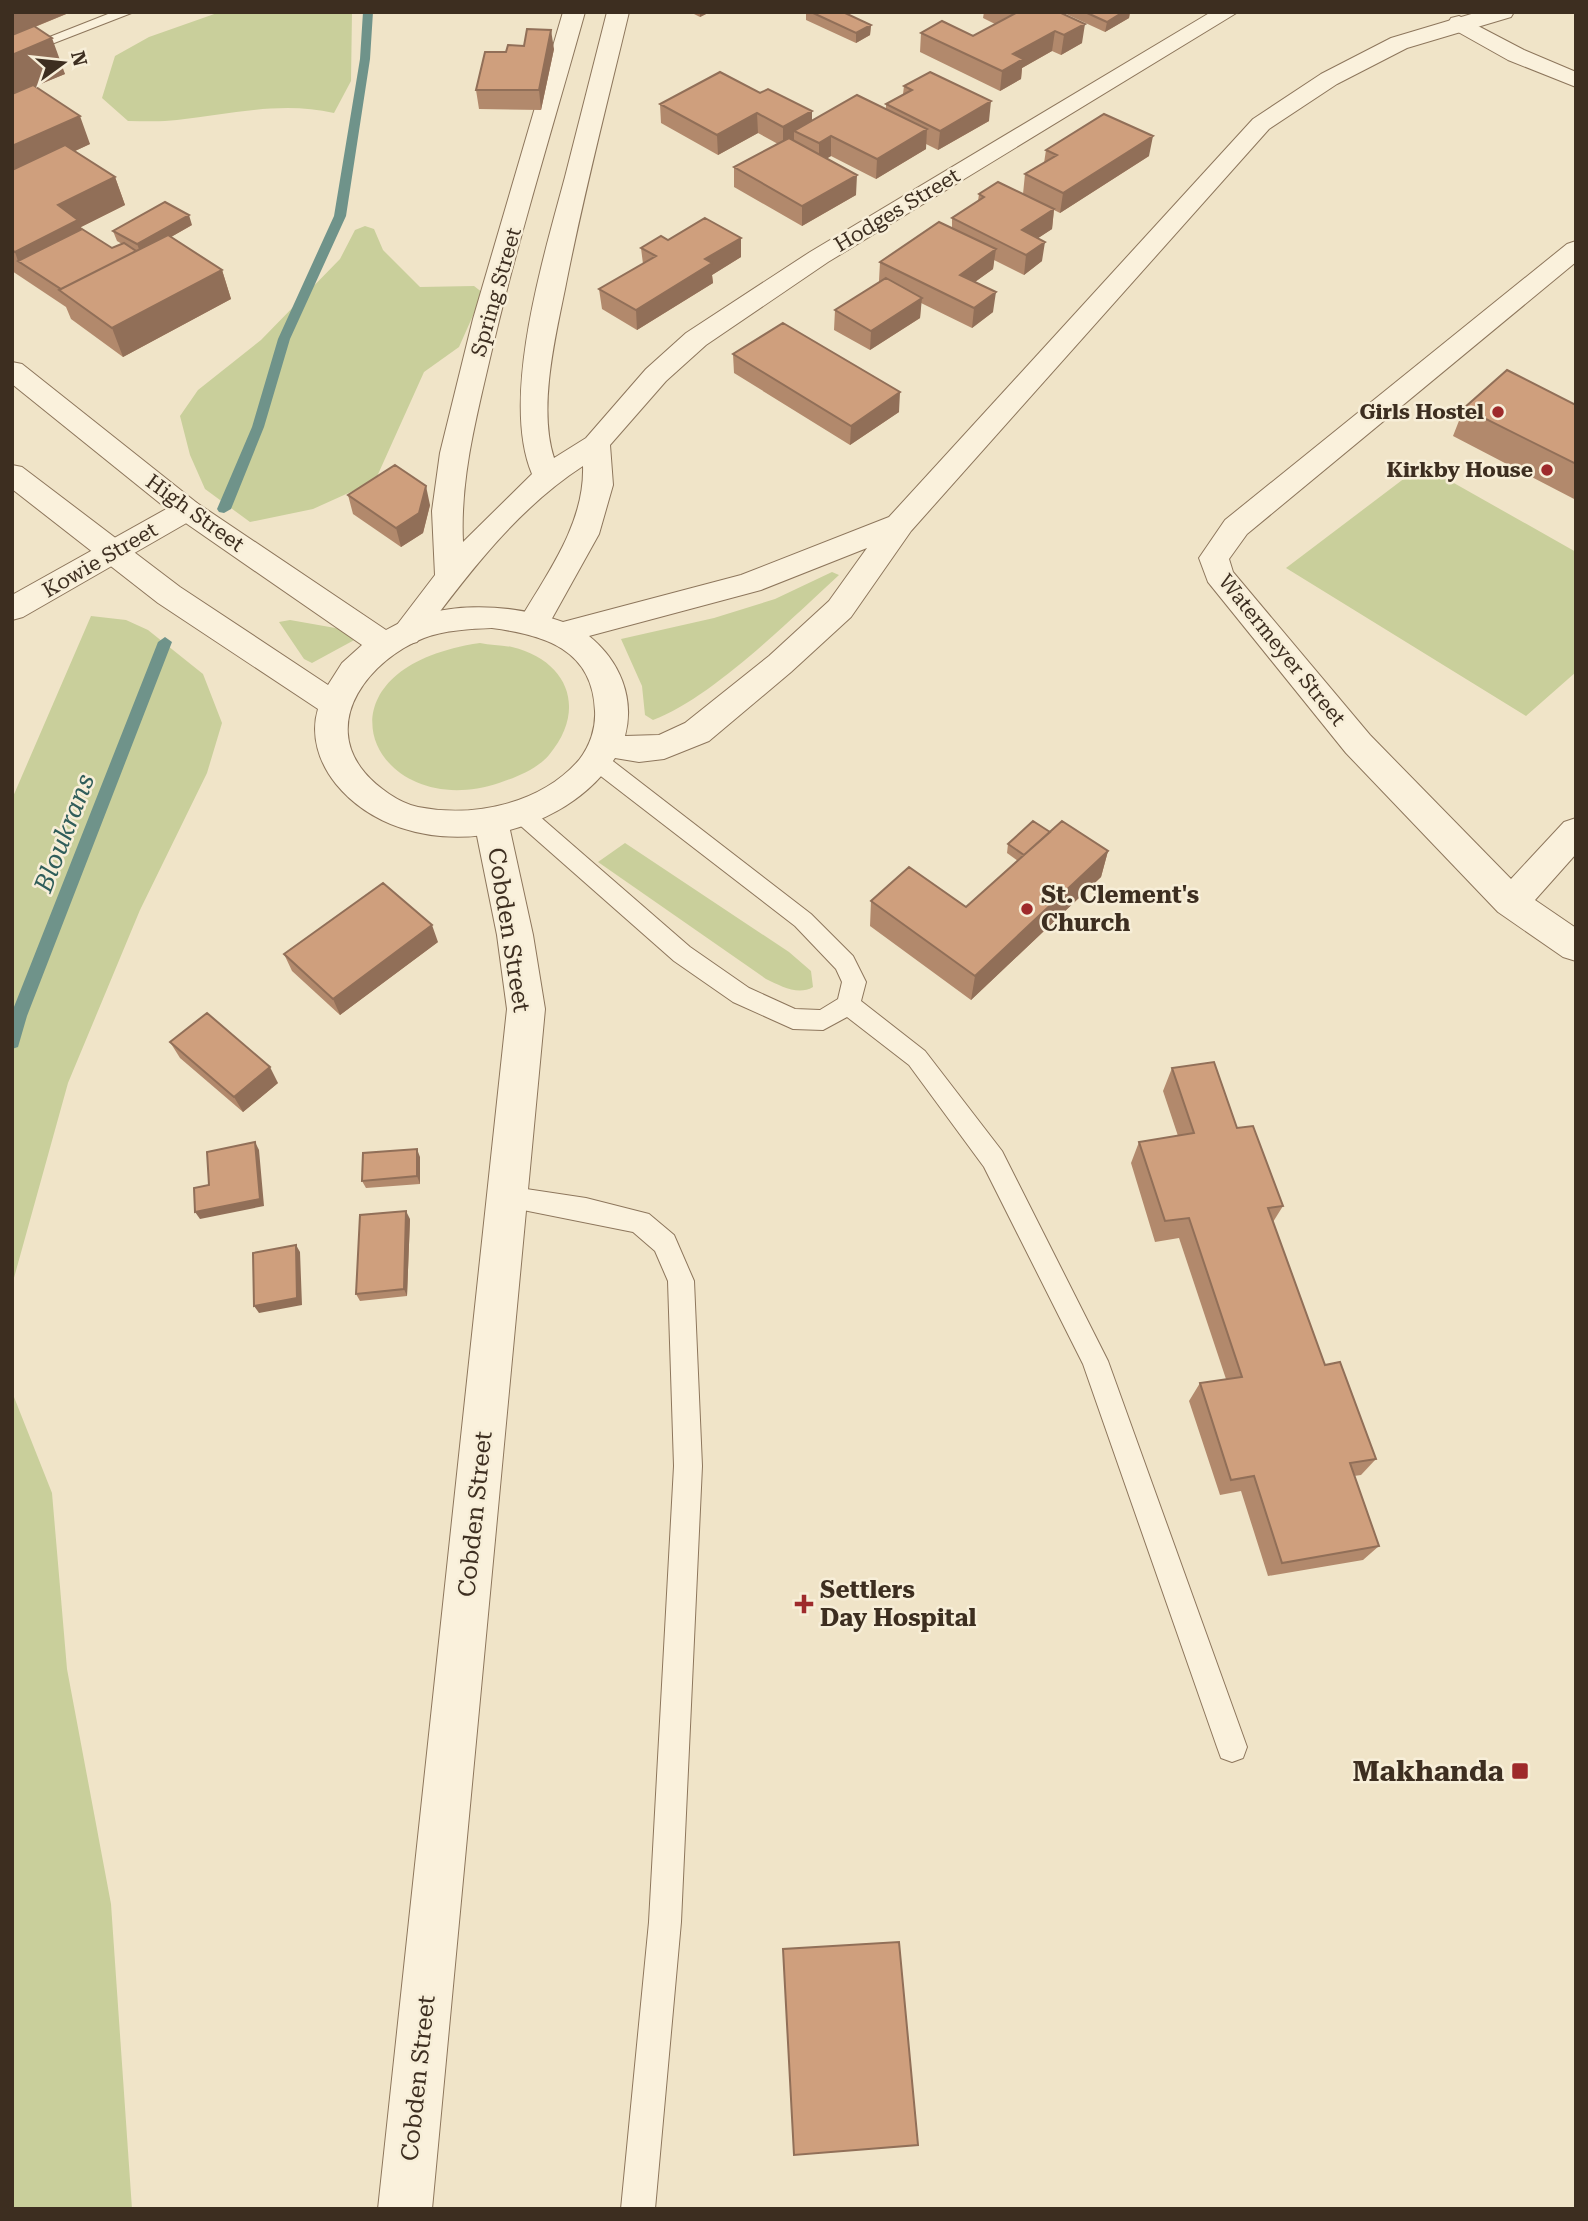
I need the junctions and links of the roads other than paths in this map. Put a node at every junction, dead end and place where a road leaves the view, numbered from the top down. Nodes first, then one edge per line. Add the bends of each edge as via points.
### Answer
1 (127, 12) edge
2 (574, 12) edge
3 (618, 12) edge
4 (1227, 12) edge
5 (1503, 12) edge
6 (1455, 17) edge
7 (26, 49) edge
8 (1576, 80) edge
9 (1576, 249) edge
10 (14, 374) edge
11 (596, 444) junction
12 (12, 474) edge
13 (547, 475) junction
14 (187, 510) junction
15 (900, 524) junction
16 (110, 554) junction
17 (450, 576) junction
18 (12, 609) edge
19 (547, 628) junction
20 (395, 639) junction
21 (334, 704) junction
22 (602, 753) junction
23 (507, 818) junction
24 (1576, 831) edge
25 (1511, 902) junction
26 (1576, 947) edge
27 (848, 1005) junction
28 (507, 1197) junction
29 (1232, 1747) dead end
30 (405, 2209) edge
31 (638, 2209) edge

1 - 7 lane
2 - 17 street, Spring Street via 486,319 454,453 447,511
3 - 13 street, Spring Street via 539,350 534,420 538,455
4 - 11 street, Hodges Street via 754,298 696,339 656,375
5 - 6 street
6 - 8 street via 1516,55
6 - 15 street via 1329,79 1261,124
9 - 25 street, Watermeyer Street via 1236,527 1214,558 1219,575 1358,744
10 - 14 street, High Street
11 - 13 street, Hodges Street
11 - 19 street via 598,485
12 - 16 street
13 - 17 street, Hodges Street
14 - 16 street, Kowie Street
14 - 20 street, High Street
15 - 19 street via 750,583
15 - 22 street via 840,609 697,732 664,747
16 - 18 street, Kowie Street
16 - 21 street via 241,648
17 - 20 street, Hodges Street
19 - 20 street via 492,617 447,620
19 - 22 street via 590,654 609,681 614,712
20 - 21 street via 354,672
21 - 23 street via 329,737 339,768 363,796 399,815 443,824
22 - 23 street via 569,788
22 - 27 lane via 803,920 845,964 854,982
23 - 27 lane via 741,995 793,1019 823,1020
23 - 28 street, Cobden Street via 515,935 526,1009
24 - 25 street
25 - 26 street
27 - 29 lane via 917,1058 993,1159 1095,1361
28 - 30 street, Cobden Street
28 - 31 lane via 640,1222 665,1243 681,1282 688,1466 665,1922

